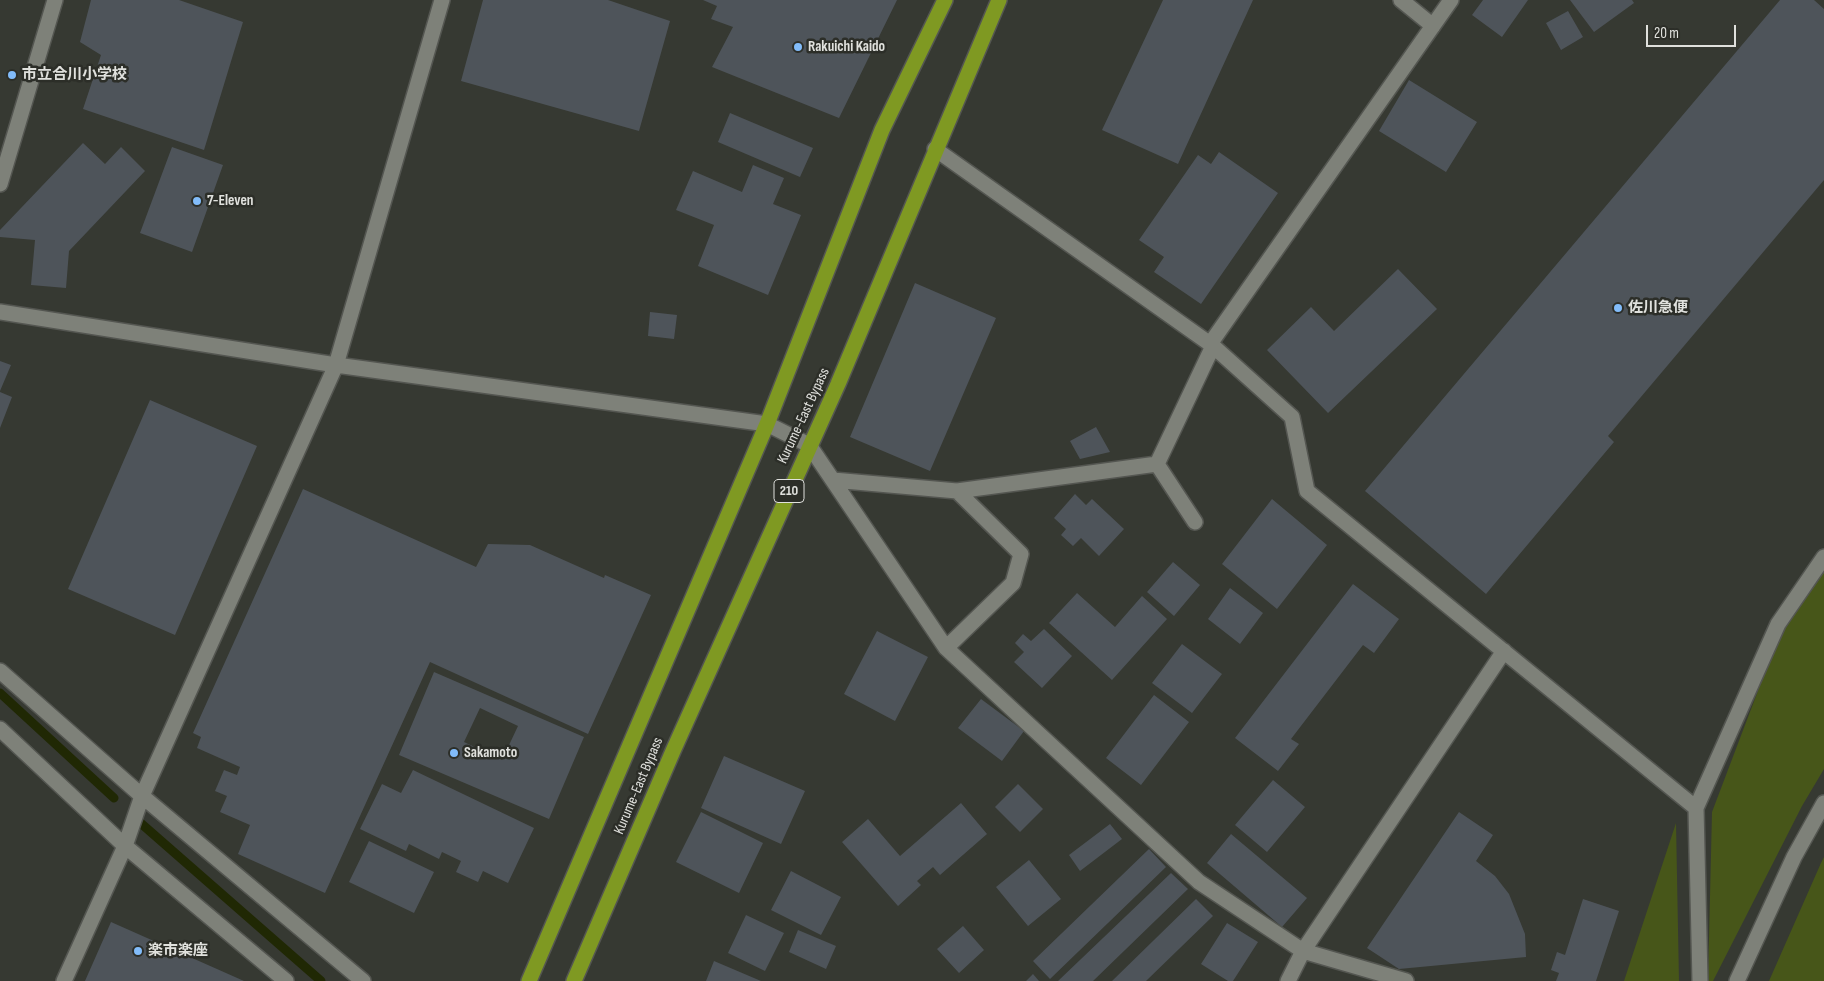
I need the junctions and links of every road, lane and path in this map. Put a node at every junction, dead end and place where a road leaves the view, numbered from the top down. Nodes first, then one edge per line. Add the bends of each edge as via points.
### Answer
1 (55, 0) edge
2 (442, 0) edge
3 (945, 0) edge
4 (999, 0) edge
5 (1401, 0) edge
6 (1451, 0) edge
7 (1433, 26) junction
8 (935, 149) junction
9 (0, 184) edge
10 (0, 312) edge
11 (1212, 345) junction
12 (336, 365) junction
13 (767, 424) junction
14 (809, 445) junction
15 (1157, 464) junction
16 (833, 480) junction
17 (957, 491) junction
18 (1195, 522) dead end
19 (1824, 557) edge
20 (946, 648) junction
21 (1504, 651) junction
22 (0, 671) edge
23 (0, 729) edge
24 (142, 796) junction
25 (1824, 803) edge
26 (1696, 808) junction
27 (125, 846) junction
28 (1303, 951) junction
29 (64, 981) edge
30 (286, 981) edge
31 (363, 981) edge
32 (529, 981) edge
33 (574, 981) edge
34 (1288, 981) edge
35 (1406, 981) edge
36 (1700, 981) edge
37 (1736, 981) edge

1 - 9 street
2 - 12 street
3 - 13 highway, Kurume-East Bypass via 882,130
4 - 8 highway, Kurume-East Bypass / 210
5 - 7 street
6 - 7 street
7 - 11 street
8 - 11 street
8 - 14 highway, Kurume-East Bypass / 210 via 838,384
10 - 12 street
11 - 15 street
11 - 21 street via 1292,417 1307,491
12 - 13 street
12 - 24 street
13 - 14 street
13 - 32 highway, Kurume-East Bypass
14 - 16 street
14 - 33 highway, Kurume-East Bypass / 210
15 - 17 street
15 - 18 street
16 - 17 street
16 - 20 street
17 - 20 street via 1020,554 1013,583
19 - 26 street via 1778,624
20 - 28 street via 1199,882
21 - 26 street
21 - 28 street
22 - 24 street
23 - 27 street
24 - 27 street
24 - 31 street
25 - 37 street via 1794,857
26 - 36 street
27 - 29 street
27 - 30 street
28 - 34 street
28 - 35 street

